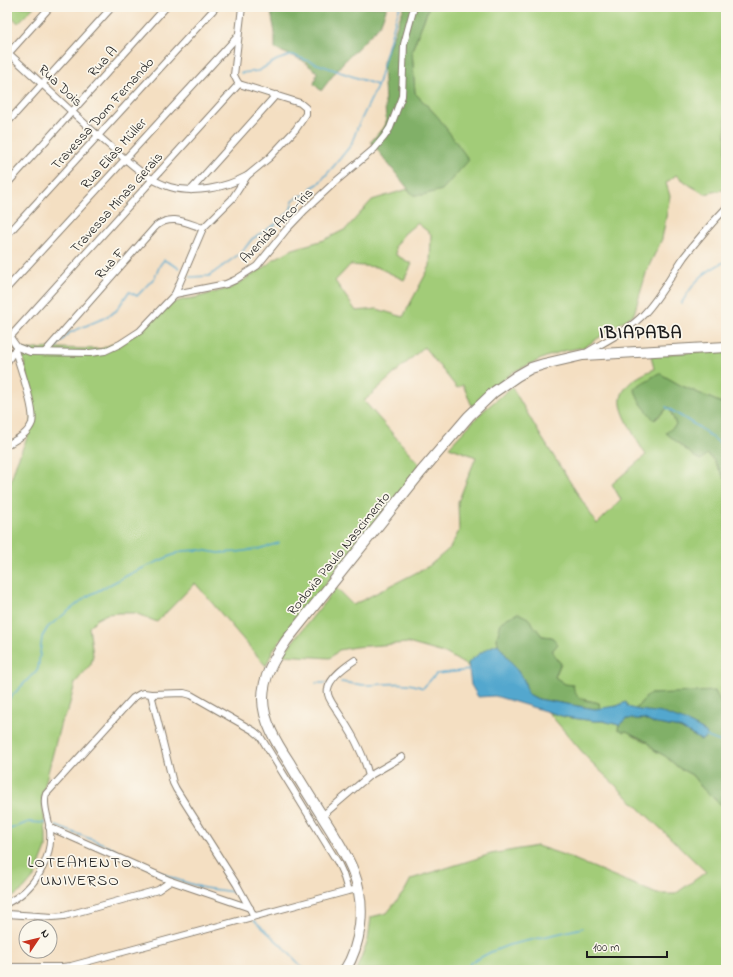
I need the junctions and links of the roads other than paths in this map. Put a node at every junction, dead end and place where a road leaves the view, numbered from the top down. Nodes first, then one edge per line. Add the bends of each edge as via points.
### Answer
1 (50, 7) edge
2 (112, 7) edge
3 (166, 7) edge
4 (216, 7) edge
5 (242, 7) edge
6 (414, 7) edge
7 (238, 36) junction
8 (8, 53) edge
9 (42, 84) junction
10 (239, 84) junction
11 (276, 95) junction
12 (72, 112) junction
13 (7, 123) edge
14 (98, 135) junction
15 (125, 158) junction
16 (247, 176) junction
17 (153, 180) junction
18 (7, 184) edge
19 (191, 190) junction
20 (726, 208) edge
21 (203, 228) junction
22 (7, 235) edge
23 (7, 288) edge
24 (176, 294) junction
25 (8, 335) edge
26 (726, 347) edge
27 (16, 349) junction
28 (45, 352) junction
29 (583, 355) junction
30 (7, 362) edge
31 (7, 445) edge
32 (355, 660) dead end
33 (152, 694) junction
34 (402, 757) dead end
35 (369, 776) junction
36 (305, 790) junction
37 (296, 795) junction
38 (322, 816) junction
39 (49, 827) junction
40 (171, 881) junction
41 (360, 889) junction
42 (348, 891) junction
43 (7, 903) edge
44 (250, 908) junction
45 (7, 914) edge
46 (254, 916) junction
47 (7, 967) edge
48 (345, 970) edge

1 - 8 street
2 - 9 street
3 - 12 street, Rua A
4 - 14 street, Travessa Dom Fernando
5 - 7 street
6 - 24 street, Avenida Arco-Íris via 404,44 402,96 384,137 374,149 305,210 257,266 226,284
7 - 10 street via 234,74
7 - 15 street, Rua Elias Müller
8 - 9 street, Rua Dois
9 - 12 street, Rua Dois
9 - 13 street
10 - 11 street
10 - 17 street, Travessa Minas Gerais
11 - 16 street via 304,106 306,114 286,141
11 - 19 street
12 - 14 street, Rua Dois
12 - 18 street, Rua A
14 - 15 street, Rua Dois
14 - 22 street, Travessa Dom Fernando
15 - 17 street, Rua Dois
15 - 23 street, Rua Elias Müller
16 - 19 street, Rua Dois via 234,182
16 - 21 street via 232,199
17 - 19 street, Rua Dois via 174,188
17 - 25 street, Travessa Minas Gerais
20 - 29 street via 685,256 643,315
21 - 24 street
21 - 28 street, Rua F via 170,219 156,226
24 - 28 street via 140,331 114,347 100,352
25 - 27 street
26 - 29 main road, Rodovia Paulo Nascimento
27 - 28 street
27 - 30 street
27 - 31 street via 32,417 24,435
29 - 36 main road, Rodovia Paulo Nascimento via 531,368 494,392 479,406 428,463 275,657 266,674 263,698 265,712 275,739
32 - 35 street via 338,674 329,685 328,692 358,743
33 - 37 street via 191,695 257,733
33 - 39 street via 140,694 133,698 46,794
33 - 44 street via 173,783
34 - 35 street
35 - 38 street
36 - 37 street
36 - 38 main road, Rodovia Paulo Nascimento
37 - 42 street via 338,863
38 - 41 main road, Rodovia Paulo Nascimento via 350,862
39 - 40 street
39 - 43 street via 49,845 45,861 35,880 21,895
40 - 44 street
40 - 45 street via 158,890 64,916
41 - 42 street
41 - 48 main road, Rodovia Paulo Nascimento via 360,929
42 - 46 street
44 - 46 street
46 - 47 street via 71,966

